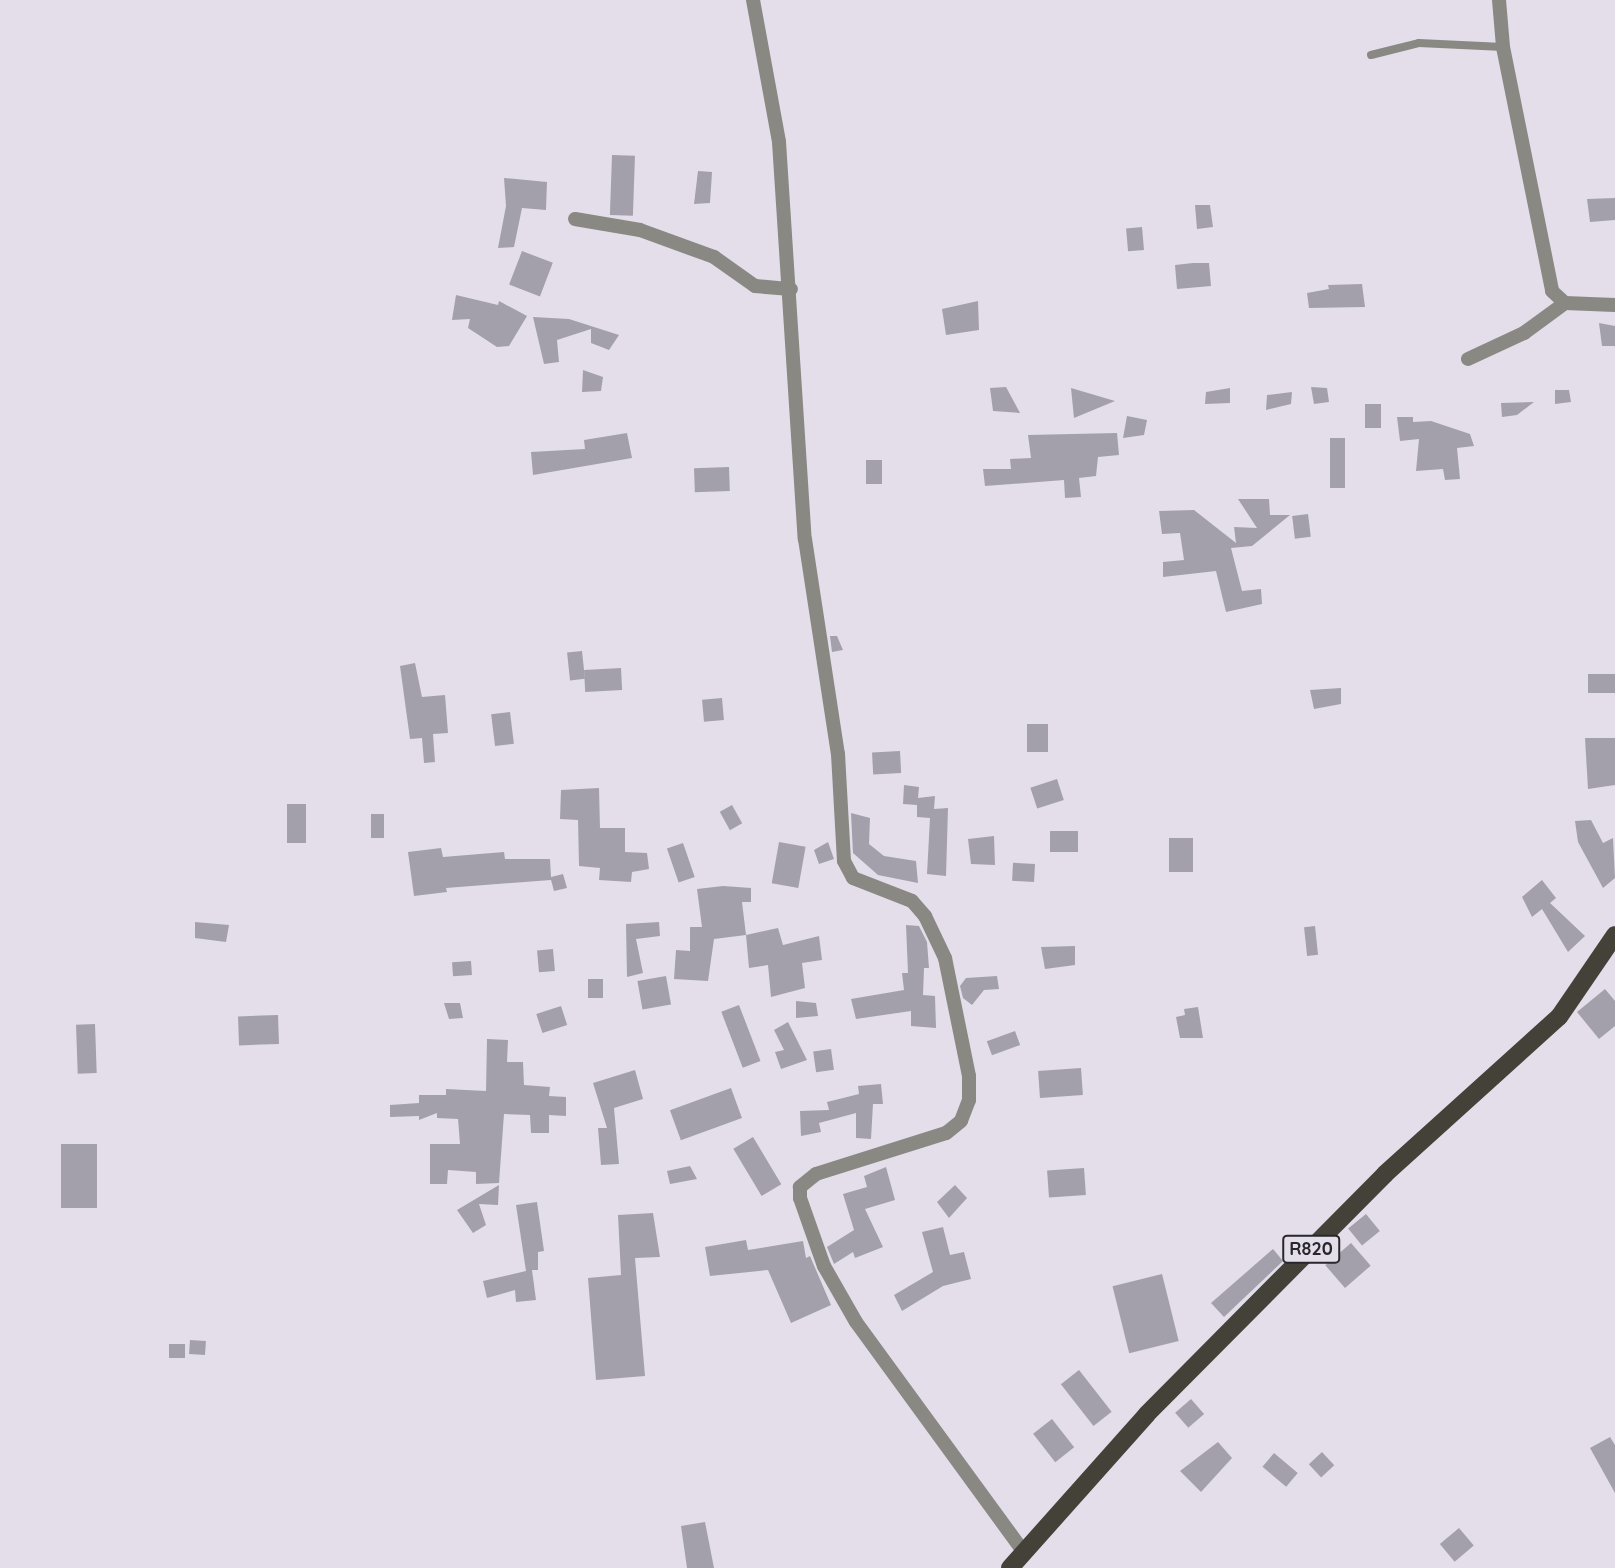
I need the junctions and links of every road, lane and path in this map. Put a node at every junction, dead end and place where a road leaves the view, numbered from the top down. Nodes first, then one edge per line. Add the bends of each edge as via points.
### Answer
1 (753, 0) edge
2 (1499, 0) edge
3 (1503, 47) junction
4 (1371, 55) dead end
5 (575, 219) dead end
6 (791, 289) junction
7 (1565, 303) junction
8 (1615, 305) edge
9 (1468, 359) dead end
10 (1615, 935) edge
11 (1024, 1552) junction
12 (1010, 1568) edge

1 - 6 street via 779,142
2 - 3 street
3 - 4 lane via 1419,43
3 - 7 street via 1546,270 1552,291
5 - 6 street via 640,230 713,257 755,286
6 - 11 street via 805,539 838,754 844,862 853,878 912,901 925,916 953,986 969,1100 961,1121 946,1133 816,1174 800,1187 800,1198 824,1266 856,1322
7 - 8 street
7 - 9 street via 1524,333
10 - 11 main road, R820 via 1559,1017 1385,1174 1147,1414
11 - 12 main road, R820

